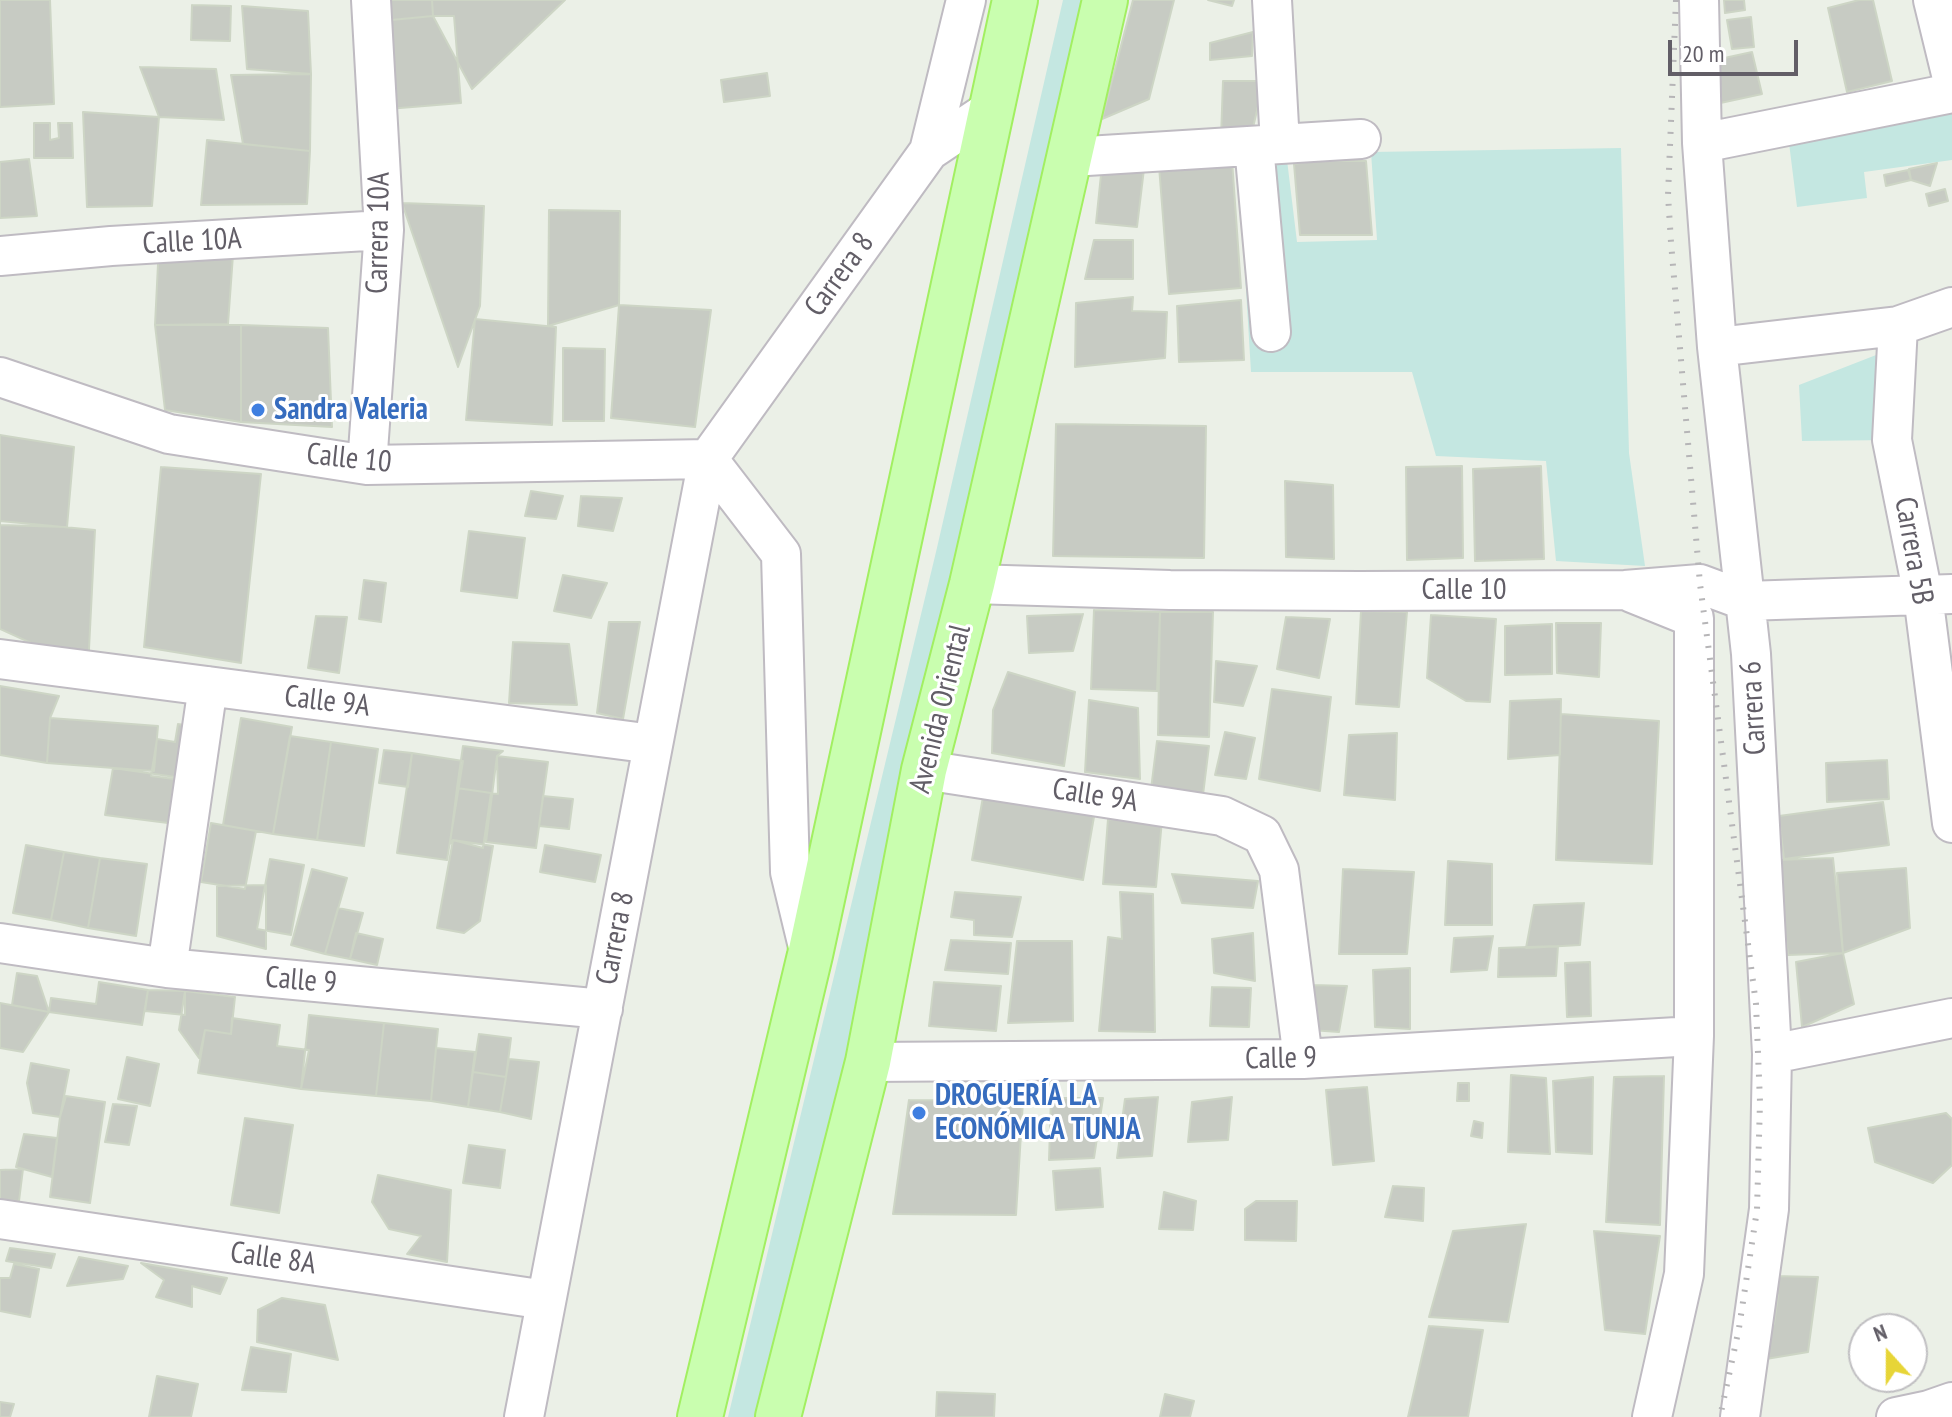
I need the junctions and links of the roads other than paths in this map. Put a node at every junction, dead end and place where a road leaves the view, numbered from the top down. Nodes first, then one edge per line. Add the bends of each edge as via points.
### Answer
1 (371, 0) edge
2 (966, 0) edge
3 (1015, 0) edge
4 (1105, 0) edge
5 (1272, 0) edge
6 (1699, 0) edge
7 (1933, 0) edge
8 (1952, 78) edge
9 (1952, 93) edge
10 (990, 110) junction
11 (1361, 139) dead end
12 (1702, 143) junction
13 (1267, 145) junction
14 (929, 151) junction
15 (1071, 157) junction
16 (384, 230) junction
17 (0, 256) edge
18 (1952, 307) edge
19 (1898, 326) junction
20 (1271, 332) dead end
21 (1717, 347) junction
22 (0, 377) edge
23 (708, 459) junction
24 (367, 465) junction
25 (972, 584) junction
26 (1625, 590) junction
27 (1937, 595) edge
28 (1746, 601) junction
29 (0, 659) edge
30 (208, 686) junction
31 (653, 744) junction
32 (924, 770) junction
33 (1952, 823) edge
34 (0, 943) edge
35 (810, 955) junction
36 (167, 968) junction
37 (603, 1009) junction
38 (1952, 1018) edge
39 (1694, 1036) junction
40 (1772, 1054) junction
41 (1303, 1059) junction
42 (868, 1062) junction
43 (0, 1219) edge
44 (546, 1300) junction
45 (524, 1417) edge
46 (700, 1417) edge
47 (778, 1417) edge
48 (1652, 1417) edge
49 (1740, 1417) edge

1 - 16 street, Carrera 10A
2 - 14 street
3 - 10 main road
4 - 15 main road, Avenida Oriental
5 - 13 street
6 - 12 street, Carrera 6
7 - 8 street
9 - 12 street
10 - 14 street, Carrera 8
10 - 35 main road
11 - 13 street
12 - 21 street, Carrera 6
13 - 15 street
13 - 20 street
14 - 23 street, Carrera 8
15 - 25 main road, Avenida Oriental
16 - 17 street, Calle 10A
16 - 24 street, Carrera 10A
18 - 19 street
19 - 21 street
19 - 27 street, Carrera 5B via 1892,440
21 - 28 street, Carrera 6
22 - 24 street, Calle 10 via 169,434
23 - 24 street, Calle 10
23 - 31 street, Carrera 8
23 - 35 street via 781,554 790,872
25 - 26 street, Calle 10 via 1170,590
25 - 32 main road, Avenida Oriental
26 - 28 street, Calle 10 via 1700,584
26 - 39 street, Carrera 6 via 1694,618
27 - 28 street, Calle 10
27 - 33 street, Carrera 5B
28 - 40 street, Carrera 6
29 - 30 street, Calle 9A
30 - 31 street, Calle 9A
30 - 36 street
31 - 37 street, Carrera 8
32 - 41 street, Calle 9A via 1222,816 1262,835 1279,870
32 - 42 main road, Avenida Oriental
34 - 36 street, Calle 9
35 - 46 main road
36 - 37 street, Calle 9
37 - 44 street, Carrera 8
38 - 40 street
39 - 41 street, Calle 9
39 - 48 street, Carrera 6 via 1684,1274
40 - 49 street, Carrera 6 via 1769,1209
41 - 42 street, Calle 9
42 - 47 main road, Avenida Oriental
43 - 44 street, Calle 8A
44 - 45 street, Carrera 8

